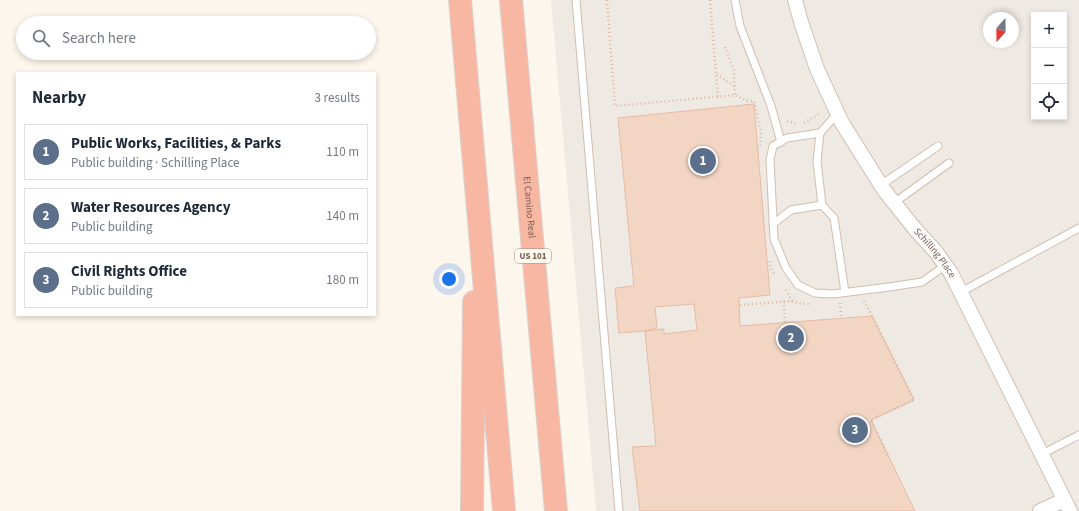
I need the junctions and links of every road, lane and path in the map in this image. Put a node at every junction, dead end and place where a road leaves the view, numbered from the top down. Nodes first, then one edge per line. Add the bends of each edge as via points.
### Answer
1 (460, 0) edge
2 (511, 0) edge
3 (576, 0) edge
4 (607, 0) edge
5 (710, 0) edge
6 (735, 0) edge
7 (795, 0) edge
8 (724, 47) dead end
9 (716, 74) junction
10 (734, 86) junction
11 (735, 95) junction
12 (718, 97) junction
13 (838, 113) junction
14 (819, 114) dead end
15 (787, 120) dead end
16 (820, 133) junction
17 (780, 142) junction
18 (938, 146) dead end
19 (759, 151) dead end
20 (949, 163) dead end
21 (881, 185) junction
22 (477, 199) junction
23 (894, 203) junction
24 (822, 205) junction
25 (773, 224) junction
26 (1079, 228) edge
27 (769, 260) dead end
28 (946, 265) junction
29 (779, 279) dead end
30 (783, 285) dead end
31 (845, 292) junction
32 (961, 292) junction
33 (863, 300) dead end
34 (784, 301) junction
35 (792, 301) junction
36 (848, 302) dead end
37 (810, 304) dead end
38 (740, 305) dead end
39 (841, 318) dead end
40 (785, 323) dead end
41 (1079, 435) edge
42 (1042, 454) junction
43 (888, 456) dead end
44 (1067, 506) edge
45 (472, 511) edge
46 (504, 511) edge
47 (556, 511) edge
48 (619, 511) edge
49 (1040, 511) edge

1 - 22 highway
2 - 47 highway, El Camino Real / US 101
3 - 48 lane
4 - 12 path via 615,106
5 - 9 path
6 - 17 lane via 740,26 771,106
7 - 13 street, Schilling Place via 817,69
8 - 10 path via 734,71
9 - 10 path
9 - 12 path
10 - 11 path
11 - 12 path
11 - 19 path via 747,101 754,101 761,132
13 - 16 lane
13 - 21 street, Schilling Place
14 - 15 path via 802,124
16 - 17 lane via 787,138
16 - 24 lane via 818,161
17 - 25 lane via 774,146 770,160
18 - 21 lane
20 - 23 lane
21 - 23 street, Schilling Place
22 - 45 highway
22 - 46 highway
23 - 28 street, Schilling Place
24 - 25 lane via 791,210
24 - 31 lane via 834,218
25 - 31 lane via 774,239 786,268 798,284 815,293
26 - 32 lane
27 - 29 path via 770,267
28 - 31 lane via 922,282
28 - 32 street, Schilling Place
30 - 35 path
32 - 42 street, Schilling Place
33 - 43 path via 914,400 870,420
34 - 35 path
34 - 38 path
34 - 40 path
35 - 37 path
36 - 39 path via 840,303
41 - 42 lane
42 - 44 street, Schilling Place
44 - 49 street

